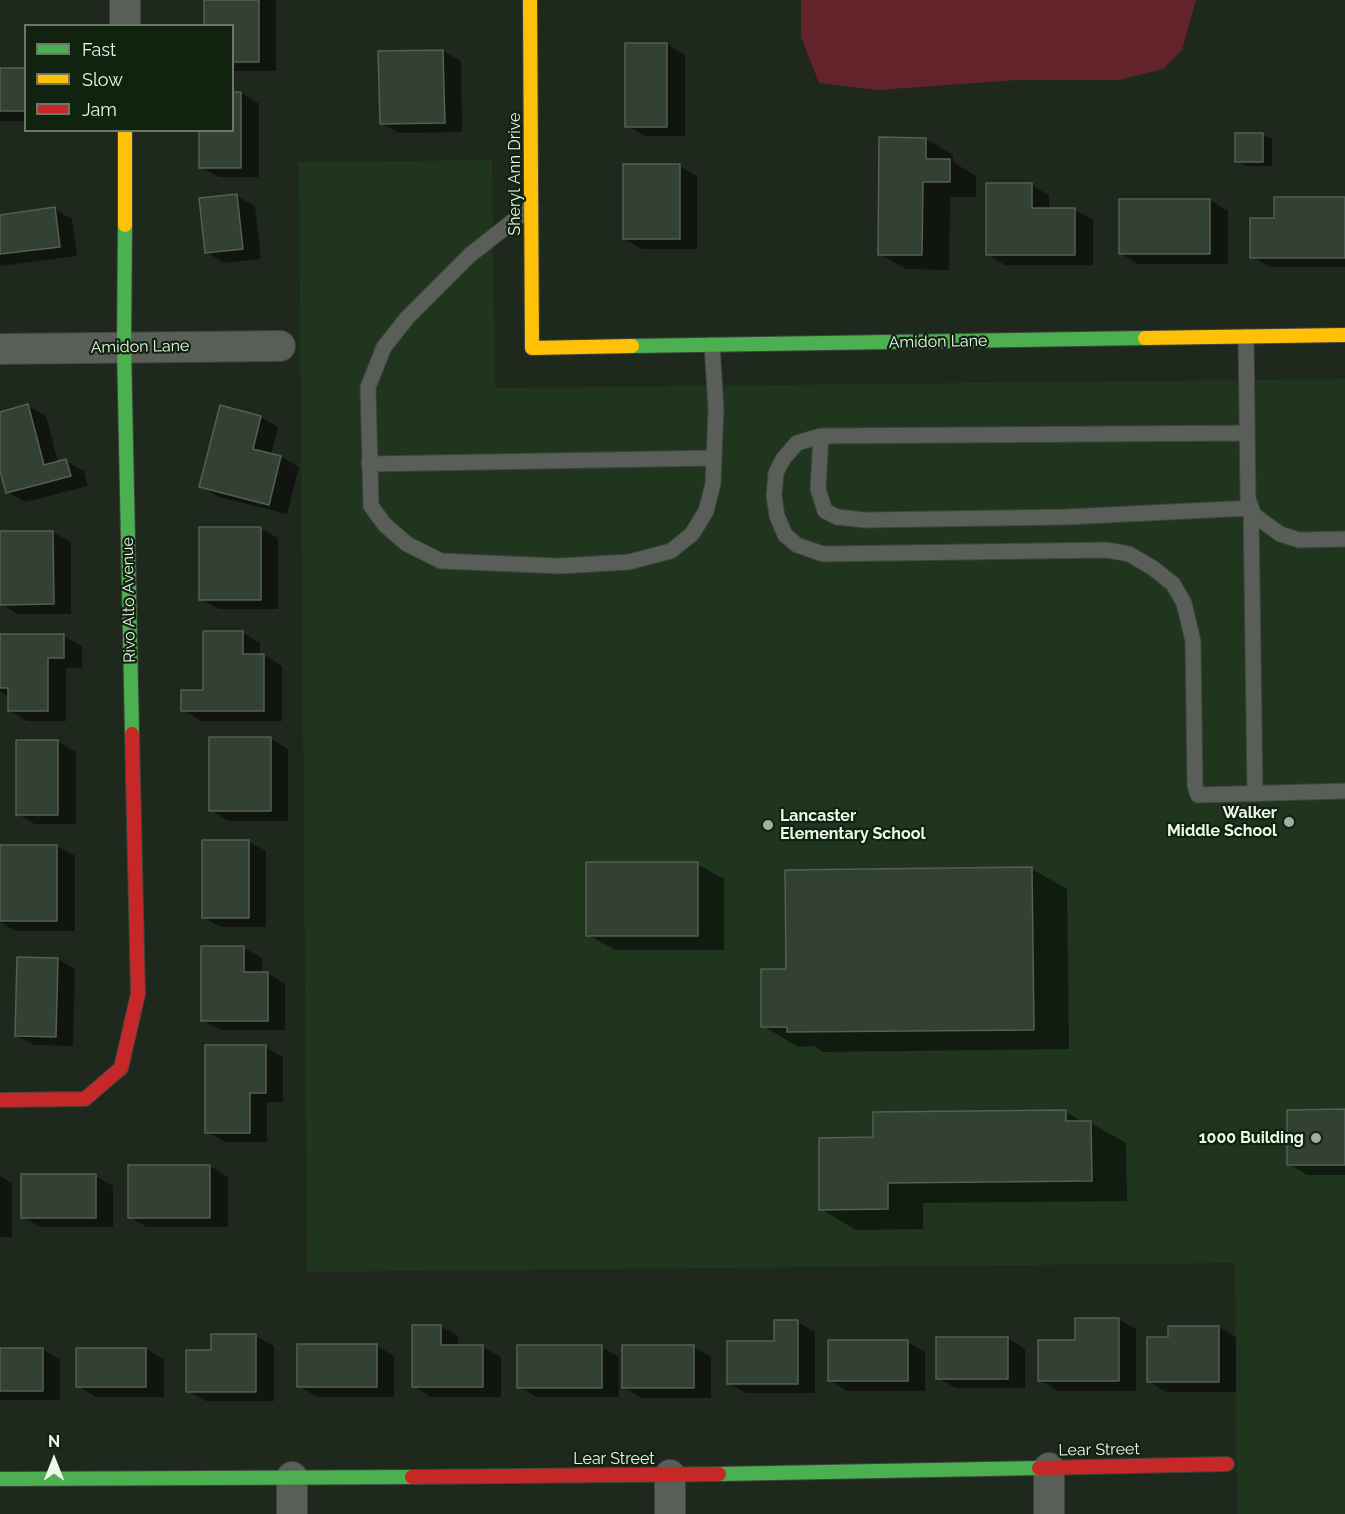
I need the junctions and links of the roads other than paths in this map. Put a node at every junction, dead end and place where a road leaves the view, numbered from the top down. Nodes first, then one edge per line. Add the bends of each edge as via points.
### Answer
1 (125, 0) edge
2 (530, 0) edge
3 (125, 24) edge
4 (125, 132) edge
5 (531, 207) junction
6 (1345, 335) edge
7 (1246, 337) junction
8 (712, 345) junction
9 (280, 346) dead end
10 (124, 347) junction
11 (532, 348) joint
12 (0, 349) edge
13 (1246, 433) junction
14 (821, 436) junction
15 (714, 458) junction
16 (369, 464) junction
17 (1251, 508) junction
18 (1345, 539) edge
19 (1345, 791) edge
20 (1255, 794) junction
21 (0, 1100) edge
22 (1227, 1464) dead end
23 (1049, 1468) junction
24 (670, 1475) junction
25 (292, 1477) junction
26 (0, 1479) edge
27 (292, 1514) edge
28 (670, 1514) edge
29 (1049, 1514) edge

1 - 3 street
2 - 5 street, Sheryl Ann Drive
4 - 10 street, Rivo Alto Avenue
5 - 11 street, Sheryl Ann Drive
5 - 16 lane via 470,255 406,318 384,347 368,387
6 - 7 street, Amidon Lane
7 - 8 street, Amidon Lane
7 - 13 lane
8 - 11 street, Amidon Lane
8 - 15 lane
9 - 10 street, Amidon Lane
10 - 12 street, Amidon Lane
10 - 21 street, Rivo Alto Avenue via 138,994 121,1068 85,1099
13 - 14 lane
13 - 17 lane
14 - 17 lane via 818,489 825,511 837,517 1066,517
14 - 20 lane via 796,443 776,473 774,496 785,535 809,551 823,555 1107,550 1129,554 1173,584 1184,603 1193,641 1198,795
15 - 16 lane
15 - 16 lane via 706,511 692,534 671,551 629,562 560,566 441,561 406,544 384,525 371,506
17 - 18 lane via 1254,515 1280,534 1299,540
17 - 20 lane
19 - 20 lane
22 - 23 street, Lear Street
23 - 24 street, Lear Street
23 - 29 street
24 - 25 street, Lear Street
24 - 28 street
25 - 26 street, Lear Street
25 - 27 street

